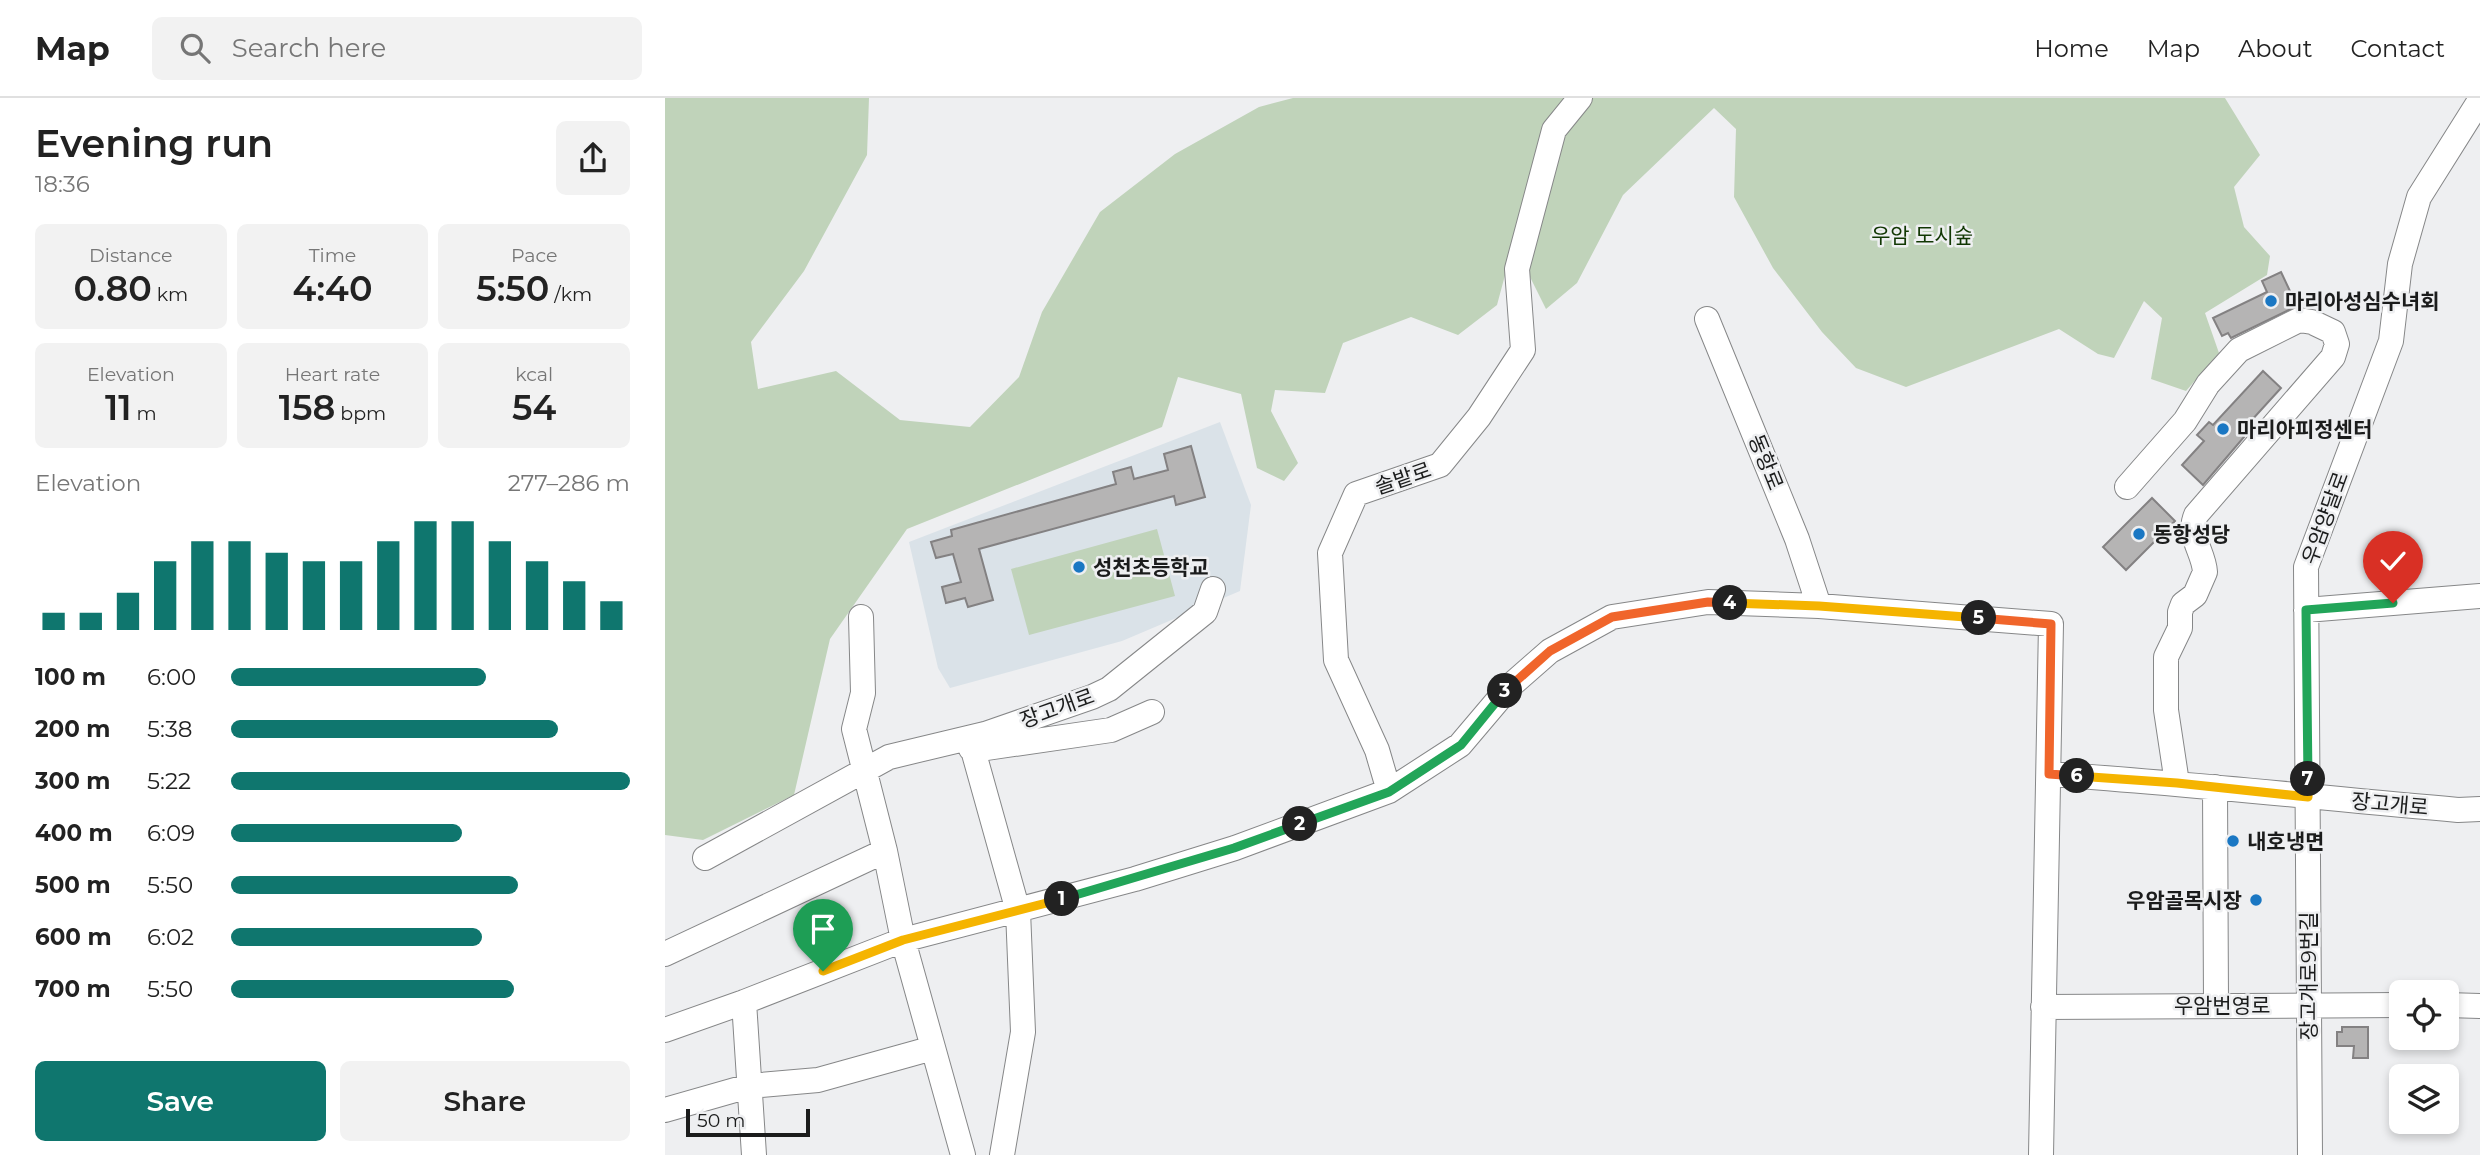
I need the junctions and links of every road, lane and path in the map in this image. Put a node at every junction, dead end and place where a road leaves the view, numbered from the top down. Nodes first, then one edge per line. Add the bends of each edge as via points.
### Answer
1 (1580, 98) edge
2 (2480, 100) edge
3 (1707, 319) dead end
4 (2127, 487) dead end
5 (1213, 589) dead end
6 (2480, 596) edge
7 (1819, 606) junction
8 (2306, 610) junction
9 (861, 617) dead end
10 (1152, 712) dead end
11 (966, 745) junction
12 (865, 771) junction
13 (2049, 774) junction
14 (2177, 783) junction
15 (2214, 787) junction
16 (1389, 792) junction
17 (2308, 797) junction
18 (2480, 809) edge
19 (885, 851) junction
20 (705, 858) dead end
21 (1018, 911) junction
22 (903, 940) junction
23 (665, 954) edge
24 (744, 1002) junction
25 (2216, 1004) junction
26 (2308, 1004) junction
27 (2389, 1005) edge
28 (2459, 1005) edge
29 (2480, 1006) edge
30 (2043, 1007) junction
31 (665, 1030) edge
32 (933, 1048) junction
33 (749, 1086) junction
34 (665, 1111) edge
35 (754, 1155) edge
36 (963, 1155) edge
37 (1002, 1155) edge
38 (2041, 1155) edge
39 (2309, 1155) edge

1 - 16 street, 솔밭로 via 1554,130 1517,269 1523,350 1479,417 1440,465 1356,494 1331,553 1336,660 1377,750
2 - 8 street, 우암양달로 via 2419,197 2400,264 2391,341 2306,567
3 - 7 street, 동항로 via 1797,539
4 - 14 street via 2239,350 2299,320 2333,332 2337,344 2333,357 2196,515 2192,530 2205,572 2195,595 2183,604 2181,628 2166,657 2166,710
5 - 11 street, 장고개로 via 1205,612 1109,689
6 - 8 street
7 - 13 street via 2051,624
7 - 16 street via 1708,602 1612,617 1550,651 1510,686 1461,745
8 - 17 street, 우암양달로
9 - 12 street via 863,693 855,729
10 - 11 street via 1111,730
11 - 12 street, 장고개로 via 889,757
11 - 21 street
12 - 19 street
12 - 20 street, 장고개로
13 - 14 street, 장고개로
13 - 30 street
14 - 15 street, 장고개로
15 - 17 street, 장고개로
15 - 25 street
16 - 21 street via 1234,848
17 - 18 street, 장고개로
17 - 26 street, 장고개로9번길
19 - 22 street
19 - 23 street
21 - 22 street
21 - 37 street via 1023,1032
22 - 24 street
22 - 32 street
24 - 31 street
24 - 33 street
25 - 26 street, 우암번영로
25 - 30 street, 우암번영로
26 - 27 street, 우암번영로
26 - 39 street, 장고개로9번길
28 - 29 street
30 - 38 street
32 - 33 street via 818,1080
32 - 36 street
33 - 34 street
33 - 35 street

